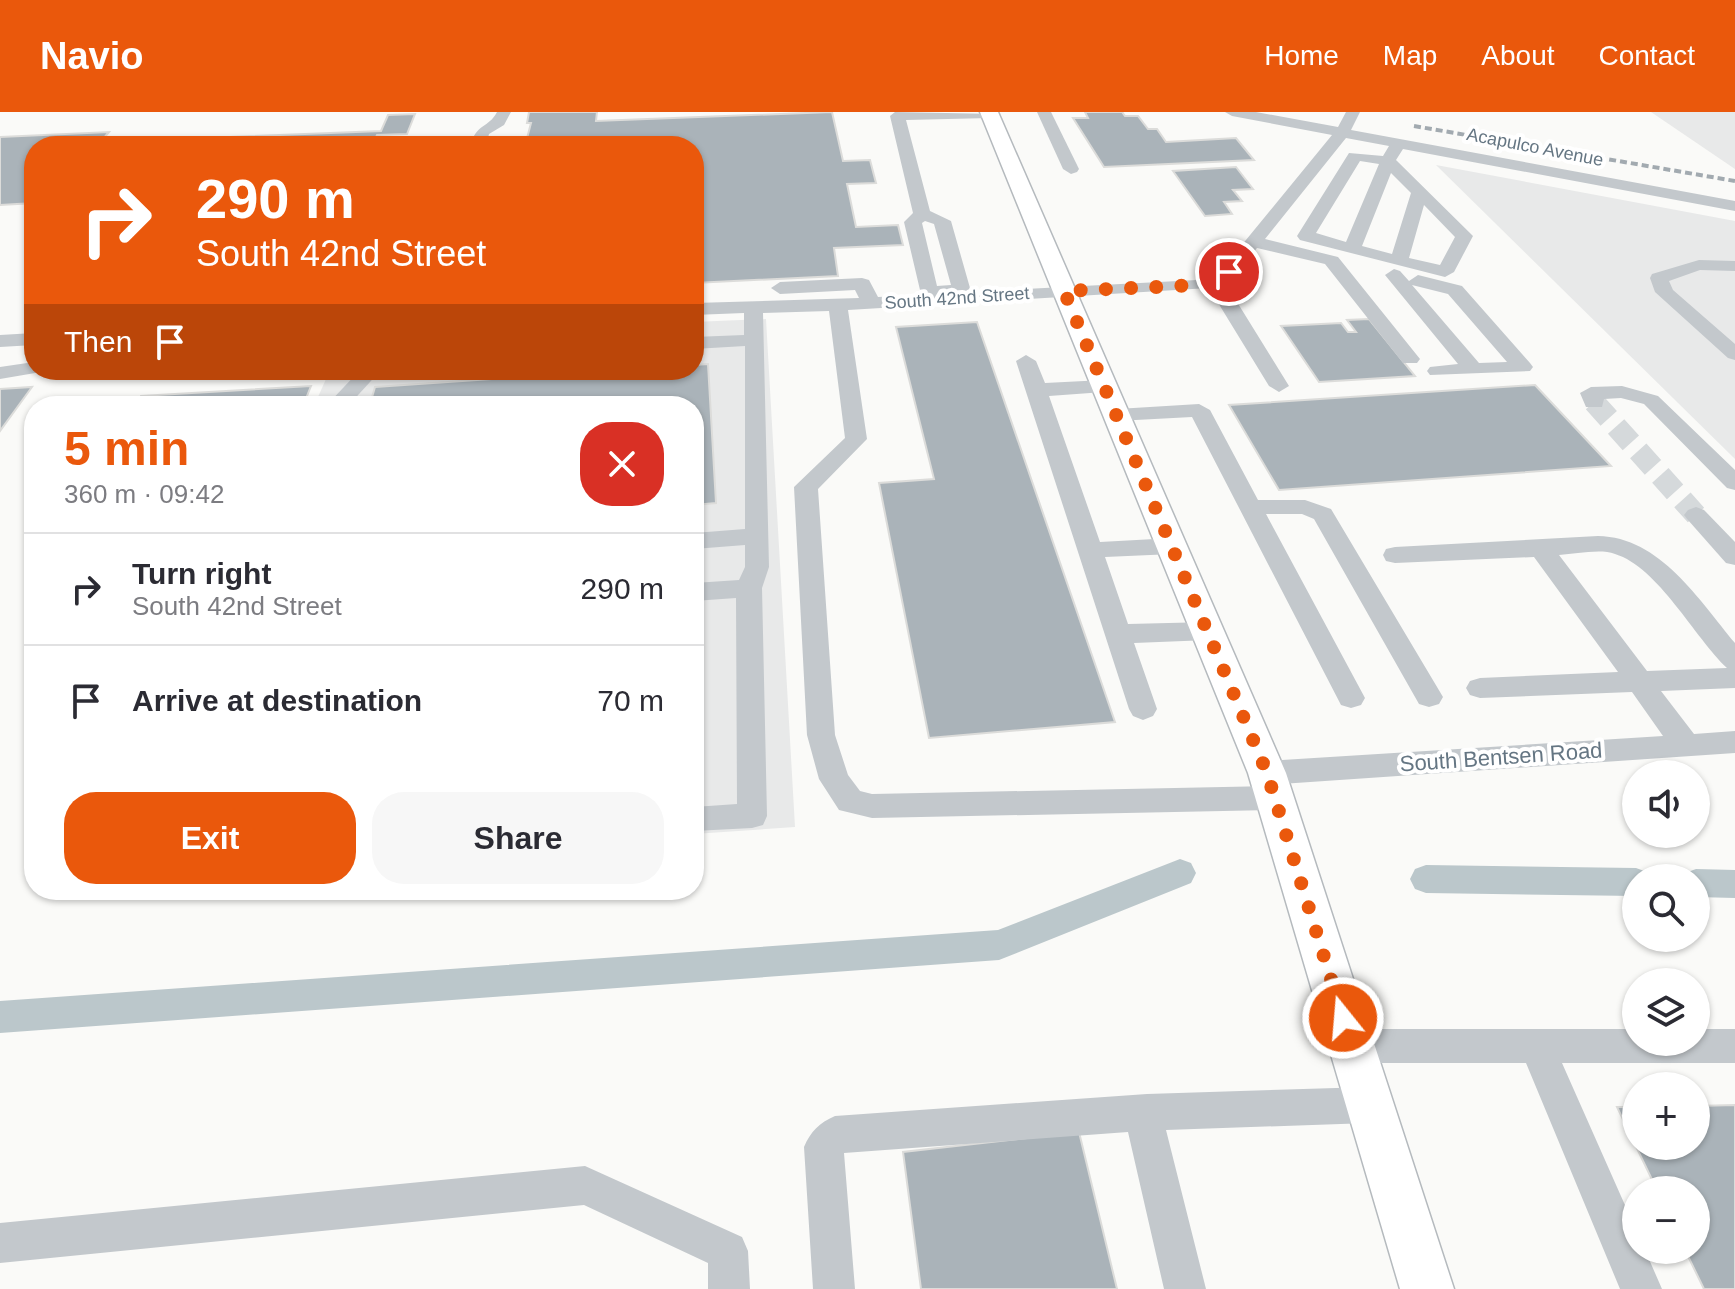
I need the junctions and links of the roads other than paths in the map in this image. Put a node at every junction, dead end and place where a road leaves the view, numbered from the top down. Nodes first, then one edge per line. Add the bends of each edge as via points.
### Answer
1 (504, 112) edge
2 (1044, 112) edge
3 (1232, 112) edge
4 (1353, 112) edge
5 (989, 113) edge
6 (1343, 131) junction
7 (481, 136) edge
8 (1399, 142) junction
9 (1388, 161) junction
10 (1071, 169) dead end
11 (1419, 192) junction
12 (1735, 206) edge
13 (922, 214) junction
14 (1253, 242) junction
15 (1352, 249) junction
16 (1332, 261) junction
17 (1735, 266) edge
18 (1396, 268) junction
19 (1214, 280) junction
20 (704, 291) edge
21 (1064, 291) junction
22 (947, 296) junction
23 (871, 303) junction
24 (838, 305) junction
25 (753, 307) junction
26 (704, 309) edge
27 (24, 340) edge
28 (754, 340) junction
29 (0, 341) edge
30 (704, 342) edge
31 (1735, 354) edge
32 (1410, 359) dead end
33 (1026, 361) dead end
34 (1473, 369) junction
35 (24, 371) edge
36 (1437, 371) dead end
37 (0, 373) edge
38 (364, 380) edge
39 (1279, 386) dead end
40 (1037, 390) junction
41 (344, 396) edge
42 (1110, 400) junction
43 (1594, 402) dead end
44 (1735, 483) edge
45 (1250, 507) junction
46 (1696, 515) tunnel mouth
47 (757, 536) junction
48 (704, 540) edge
49 (1173, 546) junction
50 (1541, 549) junction
51 (1092, 550) junction
52 (1395, 555) dead end
53 (1735, 557) edge
54 (749, 588) junction
55 (704, 591) edge
56 (1209, 631) junction
57 (1119, 634) junction
58 (1735, 661) edge
59 (1735, 678) edge
60 (1637, 679) junction
61 (1480, 688) dead end
62 (1429, 697) dead end
63 (1351, 698) dead end
64 (1143, 709) dead end
65 (1735, 742) edge
66 (1686, 745) junction
67 (1270, 786) junction
68 (704, 818) edge
69 (1352, 1046) junction
70 (1537, 1046) junction
71 (1735, 1046) edge
72 (1369, 1105) junction
73 (1147, 1112) junction
74 (0, 1243) edge
75 (729, 1289) edge
76 (834, 1289) edge
77 (1185, 1289) edge
78 (1427, 1289) edge
79 (1641, 1289) edge

1 - 7 street
2 - 10 street
3 - 6 street, Acapulco Avenue
4 - 6 street
5 - 13 street via 897,116
5 - 21 main road
6 - 8 street, Acapulco Avenue
6 - 14 street
8 - 9 street
8 - 12 street, Acapulco Avenue
9 - 11 street
9 - 15 street
9 - 15 street via 1355,156 1306,236
11 - 18 street
11 - 18 street via 1464,236 1445,272
13 - 22 street via 913,222 929,290
13 - 22 street via 942,221 961,288
14 - 16 street
14 - 19 street via 1229,272
15 - 18 street
16 - 18 street
16 - 32 street
17 - 31 street via 1699,265 1659,278 1664,292
18 - 34 street
18 - 34 street via 1455,290 1523,367
19 - 21 street, South 42nd Street
19 - 39 street
20 - 23 street via 862,284
21 - 22 street, South 42nd Street
21 - 42 main road
22 - 23 street, South 42nd Street
23 - 24 street, South 42nd Street
24 - 25 street, South 42nd Street
24 - 67 street, South Bentsen Road via 856,439 806,487 821,735 834,779 850,801 872,806
25 - 26 street, South 42nd Street
25 - 28 street
27 - 29 street
28 - 30 street
28 - 47 street
33 - 40 street
34 - 36 street
35 - 37 street
38 - 41 street
40 - 42 street
40 - 51 street
42 - 45 street via 1199,410
42 - 49 main road
43 - 44 street via 1591,393 1622,392 1651,400
45 - 62 street via 1297,506 1323,514
45 - 63 street
46 - 53 street
47 - 48 street
47 - 54 street via 757,567
49 - 51 street
49 - 56 main road
50 - 52 street
50 - 58 street via 1617,545 1641,556
50 - 60 street
51 - 57 street
54 - 55 street
54 - 68 street via 752,816
56 - 57 street
56 - 67 main road
57 - 64 street
59 - 60 street
60 - 61 street
60 - 66 street
65 - 66 street, South Bentsen Road
66 - 67 street, South Bentsen Road
67 - 69 main road
69 - 70 street
69 - 72 main road
70 - 71 street
70 - 79 street
72 - 73 street
72 - 78 main road
73 - 76 street via 835,1135 823,1147
73 - 77 street via 1147,1133
74 - 75 street via 585,1185 728,1251

